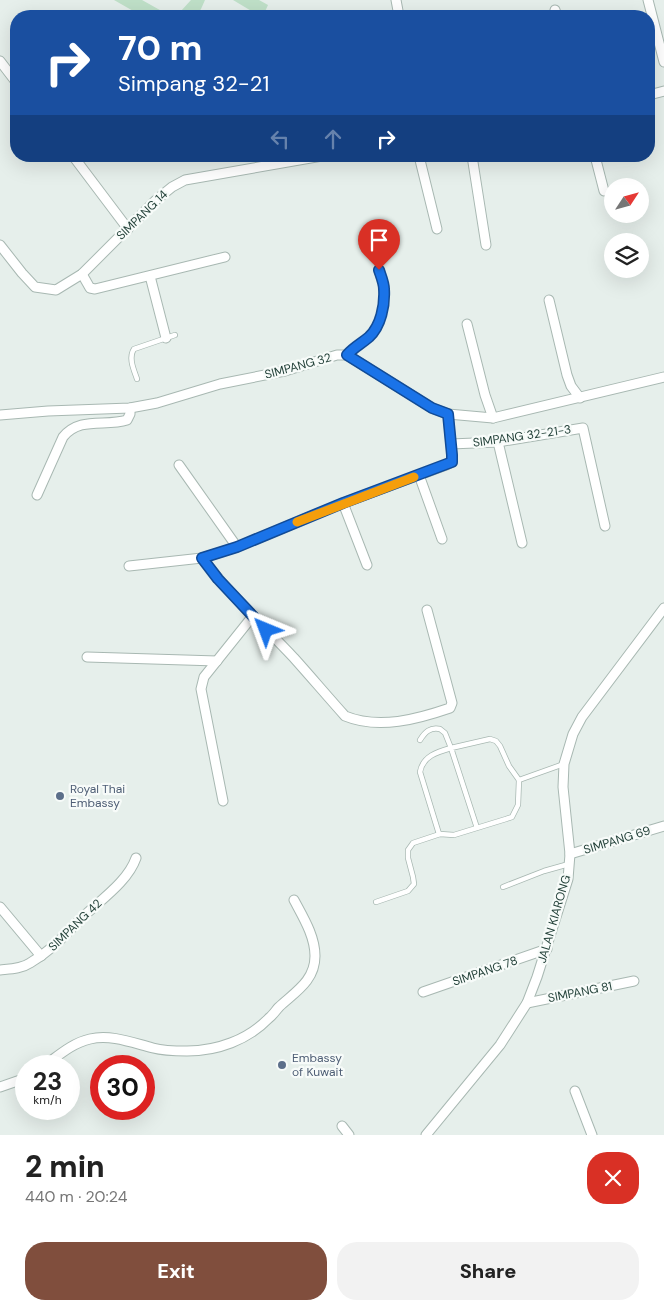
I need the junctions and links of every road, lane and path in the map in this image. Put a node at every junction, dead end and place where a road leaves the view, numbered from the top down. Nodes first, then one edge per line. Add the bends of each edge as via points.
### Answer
1 (659, 21) edge
2 (0, 61) edge
3 (664, 62) edge
4 (10, 74) edge
5 (78, 162) edge
6 (288, 162) edge
7 (420, 162) edge
8 (473, 162) edge
9 (597, 162) edge
10 (604, 191) dead end
11 (128, 228) junction
12 (437, 229) dead end
13 (365, 233) dead end
14 (0, 245) edge
15 (486, 245) dead end
16 (225, 257) dead end
17 (82, 274) junction
18 (150, 276) junction
19 (549, 300) dead end
20 (467, 324) dead end
21 (170, 337) joint
22 (347, 355) junction
23 (664, 377) edge
24 (137, 379) dead end
25 (580, 398) junction
26 (130, 408) junction
27 (448, 414) junction
28 (0, 415) edge
29 (493, 418) junction
30 (498, 442) junction
31 (451, 444) junction
32 (179, 466) dead end
33 (419, 475) junction
34 (37, 495) dead end
35 (343, 503) junction
36 (605, 526) dead end
37 (442, 538) dead end
38 (522, 543) dead end
39 (237, 547) junction
40 (202, 558) junction
41 (367, 565) dead end
42 (129, 566) dead end
43 (664, 608) edge
44 (427, 610) dead end
45 (252, 617) junction
46 (87, 657) dead end
47 (216, 661) junction
48 (420, 740) dead end
49 (451, 748) junction
50 (564, 764) junction
51 (519, 780) junction
52 (223, 800) dead end
53 (664, 826) edge
54 (477, 828) junction
55 (439, 834) junction
56 (136, 858) dead end
57 (569, 859) junction
58 (502, 887) dead end
59 (294, 900) dead end
60 (376, 902) dead end
61 (0, 907) edge
62 (547, 949) junction
63 (41, 956) junction
64 (0, 970) edge
65 (634, 981) dead end
66 (423, 992) dead end
67 (527, 1003) junction
68 (59, 1055) edge
69 (15, 1082) edge
70 (0, 1087) edge
71 (574, 1091) dead end
72 (342, 1126) dead end
73 (349, 1135) edge
74 (426, 1135) edge
75 (592, 1135) edge

1 - 3 street
2 - 4 street
5 - 11 street
6 - 11 street, SIMPANG 14 via 185,180 156,200
7 - 12 street
8 - 15 street
9 - 10 street
11 - 17 street, SIMPANG 14
13 - 22 lane via 384,288 382,311 375,331
14 - 17 street, SIMPANG 14 via 35,287 56,290
16 - 18 street
17 - 18 street via 90,288 96,289
18 - 21 street
19 - 25 street via 567,375
20 - 29 street
21 - 24 lane via 134,349 131,358
22 - 26 street, SIMPANG 32 via 220,384 157,404
22 - 27 street, SIMPANG 32 via 432,408
23 - 25 street, SIMPANG 32
25 - 29 street, SIMPANG 32
26 - 28 street, SIMPANG 32
26 - 34 street via 127,420 79,425 68,431
27 - 29 street, SIMPANG 32
27 - 31 street
30 - 31 street, SIMPANG 32-21-3
30 - 36 street, SIMPANG 32-21-3 via 583,428
30 - 38 street
31 - 33 street via 452,462
32 - 39 street
33 - 35 street
33 - 37 street
35 - 39 street
35 - 41 street
39 - 40 street
40 - 42 street
40 - 45 street
43 - 50 street, JALAN KIARONG via 582,717
44 - 45 street via 452,703 450,708 398,722 355,720 345,716 294,658
45 - 47 street
46 - 47 street
47 - 52 street via 204,677 201,690
48 - 49 lane via 430,729 440,729
49 - 51 lane via 484,739 496,741
49 - 54 lane
49 - 55 lane via 426,758 420,772
50 - 51 lane
50 - 57 street, JALAN KIARONG
51 - 54 lane via 518,805 512,817
53 - 57 street, SIMPANG 69
54 - 55 lane via 454,835
55 - 60 lane via 413,843 408,850 414,884 408,891
56 - 63 street, SIMPANG 42 via 119,883 60,942
57 - 58 lane
57 - 62 street, JALAN KIARONG via 568,879
59 - 68 street via 313,942 313,969 307,982 256,1030 220,1047 187,1051 155,1049 106,1038 90,1039
61 - 63 street
62 - 66 street, SIMPANG 78
62 - 67 street, JALAN KIARONG
63 - 64 street, SIMPANG 42 via 28,965
65 - 67 street, SIMPANG 81
67 - 74 street, JALAN KIARONG via 500,1045
69 - 70 street
71 - 75 street
72 - 73 street

